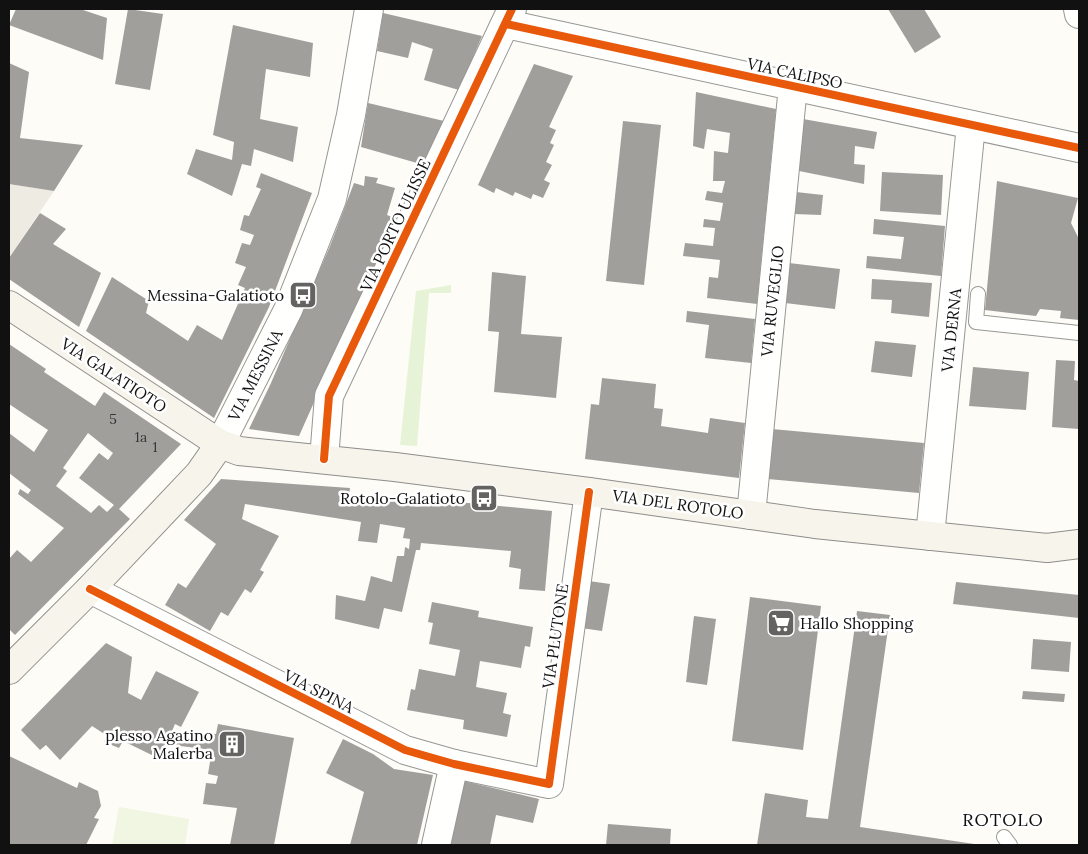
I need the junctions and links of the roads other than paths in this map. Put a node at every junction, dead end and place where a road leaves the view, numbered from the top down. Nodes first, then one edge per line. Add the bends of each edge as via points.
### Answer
1 (369, 9) edge
2 (1078, 9) edge
3 (1079, 14) edge
4 (509, 16) edge
5 (793, 86) junction
6 (971, 125) junction
7 (1079, 148) edge
8 (978, 294) dead end
9 (9, 305) edge
10 (1079, 333) edge
11 (220, 444) junction
12 (324, 460) junction
13 (589, 492) junction
14 (751, 515) junction
15 (930, 536) junction
16 (1079, 544) edge
17 (1047, 548) junction
18 (1079, 560) edge
19 (90, 589) junction
20 (9, 670) edge
21 (454, 764) junction
22 (549, 784) joint
23 (436, 845) edge

1 - 11 street, VIA MESSINA via 332,200 288,310
2 - 3 street
4 - 5 street, VIA CALIPSO
4 - 12 street, VIA PORTO ULISSE via 329,396
5 - 6 street, VIA CALIPSO
5 - 14 street, VIA RUVEGLIO
6 - 7 street, VIA CALIPSO
6 - 15 street, VIA DERNA
8 - 10 lane via 976,322
9 - 11 main road, VIA GALATIOTO
11 - 12 main road, VIA DEL ROTOLO via 239,451
11 - 19 main road, VIA MESSINA via 199,474
12 - 13 main road, VIA DEL ROTOLO
13 - 14 main road, VIA DEL ROTOLO
13 - 22 street, VIA PLUTONE
14 - 15 main road, VIA DEL ROTOLO
15 - 17 main road, VIA DEL ROTOLO
16 - 17 main road
17 - 18 main road
19 - 20 main road, VIA MESSINA
19 - 21 street, VIA SPINA via 405,750
21 - 22 street, VIA SPINA
21 - 23 street

